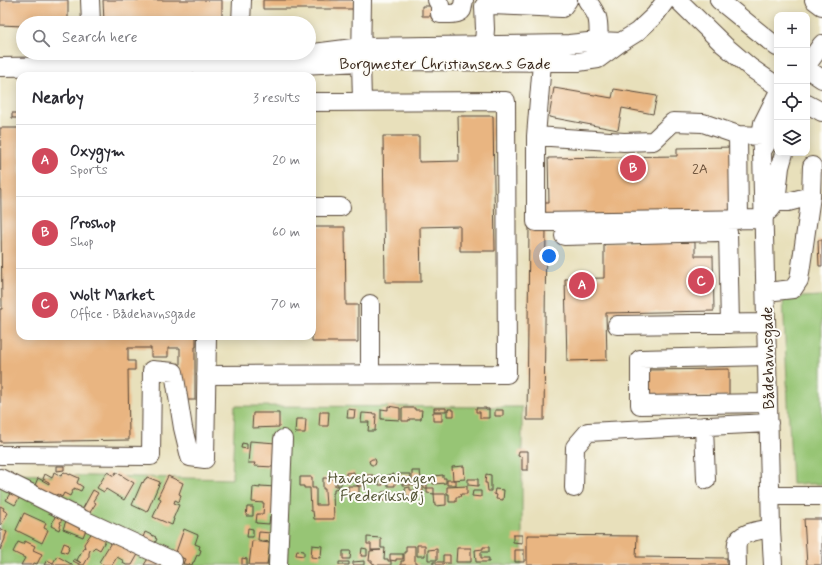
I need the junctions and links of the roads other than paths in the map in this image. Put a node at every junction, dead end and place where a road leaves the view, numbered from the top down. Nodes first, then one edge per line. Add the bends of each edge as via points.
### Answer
1 (90, 0) edge
2 (242, 0) edge
3 (568, 0) edge
4 (587, 0) edge
5 (666, 0) edge
6 (678, 0) edge
7 (719, 0) edge
8 (814, 0) edge
9 (362, 3) edge
10 (451, 4) edge
11 (484, 6) junction
12 (822, 6) edge
13 (91, 16) edge
14 (241, 16) edge
15 (598, 41) junction
16 (621, 42) junction
17 (822, 44) edge
18 (774, 45) edge
19 (483, 53) junction
20 (542, 53) junction
21 (361, 54) junction
22 (598, 59) junction
23 (82, 60) edge
24 (105, 60) edge
25 (237, 60) edge
26 (243, 60) edge
27 (315, 60) edge
28 (316, 60) edge
29 (810, 61) edge
30 (0, 67) edge
31 (211, 70) edge
32 (810, 71) edge
33 (822, 79) edge
34 (774, 84) edge
35 (362, 101) junction
36 (774, 101) edge
37 (316, 102) edge
38 (774, 130) edge
39 (738, 135) junction
40 (536, 136) junction
41 (762, 143) junction
42 (783, 156) edge
43 (812, 166) dead end
44 (811, 196) junction
45 (342, 207) dead end
46 (316, 208) edge
47 (767, 213) junction
48 (733, 226) junction
49 (564, 236) dead end
50 (766, 292) junction
51 (370, 304) dead end
52 (730, 324) junction
53 (766, 324) junction
54 (617, 325) dead end
55 (207, 340) edge
56 (767, 356) junction
57 (370, 374) junction
58 (206, 375) junction
59 (768, 403) junction
60 (769, 423) junction
61 (704, 426) junction
62 (283, 439) dead end
63 (0, 454) edge
64 (0, 478) edge
65 (706, 480) dead end
66 (574, 488) dead end
67 (770, 496) junction
68 (822, 496) edge
69 (771, 528) junction
70 (171, 565) edge
71 (278, 565) edge
72 (737, 565) edge
73 (773, 565) edge

1 - 13 street
2 - 14 street
3 - 11 street via 562,8
4 - 15 street via 597,17
5 - 16 street, Borgmester Christiansens Gade via 645,25
6 - 34 street via 724,45
7 - 18 street
8 - 12 street
9 - 21 street
10 - 11 street
11 - 19 street
15 - 16 street, Borgmester Christiansens Gade
15 - 20 street, Borgmester Christiansens Gade via 569,44
15 - 22 street
16 - 22 street, Borgmester Christiansens Gade
17 - 29 street
19 - 20 street, Borgmester Christiansens Gade
19 - 21 street, Borgmester Christiansens Gade
20 - 22 street, Borgmester Christiansens Gade via 578,62
20 - 40 street
21 - 28 street, Borgmester Christiansens Gade
21 - 35 street
23 - 30 street, Borgmester Christiansens Gade
24 - 31 street, Borgmester Christiansens Gade
25 - 31 street, Borgmester Christiansens Gade
26 - 27 street, Borgmester Christiansens Gade via 262,67
32 - 33 street
35 - 37 street
35 - 57 street via 506,101 507,374
36 - 41 street, Bådehavnsgade via 762,123
38 - 41 street
39 - 40 street via 703,123 673,122 653,141 624,142
39 - 41 street
39 - 48 street
40 - 48 street via 536,222
41 - 47 street, Bådehavnsgade
42 - 47 street
43 - 44 street
44 - 47 street via 788,202
44 - 50 street via 799,280 793,289
45 - 46 street
47 - 48 street
47 - 50 street, Bådehavnsgade
48 - 49 street
48 - 52 street
50 - 53 street, Bådehavnsgade
51 - 57 street
52 - 53 street
52 - 54 street
53 - 56 street, Bådehavnsgade
55 - 58 street
56 - 59 street, Bådehavnsgade
56 - 59 street via 640,358 640,405
57 - 58 street
58 - 63 street via 205,459 190,457 174,372 152,370 151,456
59 - 60 street, Bådehavnsgade
60 - 61 street
60 - 67 street, Bådehavnsgade
61 - 65 street
61 - 66 street via 588,432 575,447
62 - 71 street
64 - 70 street via 173,561
67 - 68 street
67 - 69 street, Bådehavnsgade
69 - 72 street via 748,533 737,542
69 - 73 street, Bådehavnsgade

